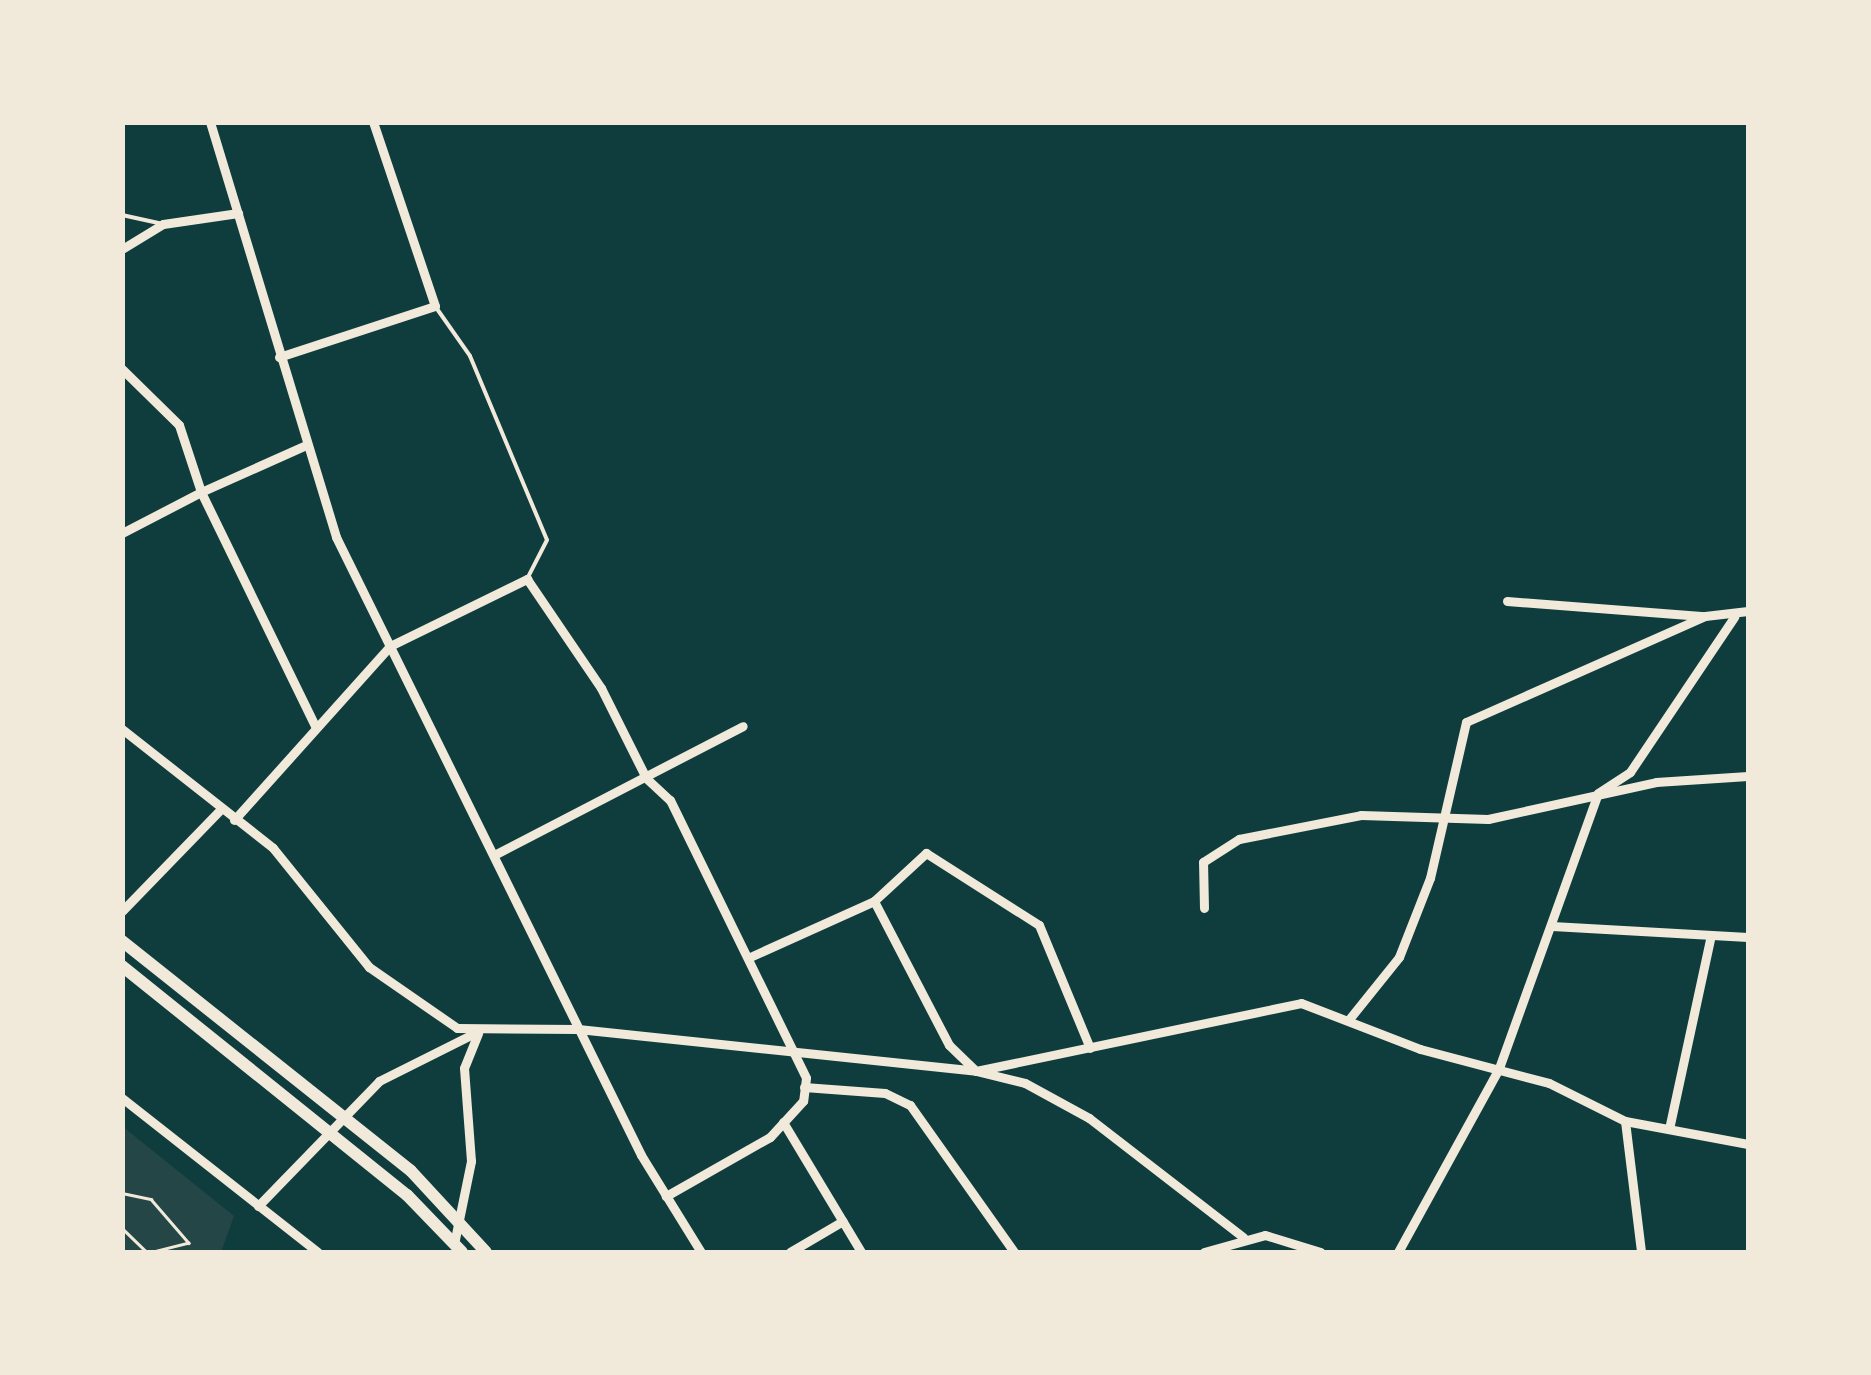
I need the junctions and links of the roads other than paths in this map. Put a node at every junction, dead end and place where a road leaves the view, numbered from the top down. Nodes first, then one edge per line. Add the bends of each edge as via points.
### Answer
1 (210, 122) edge
2 (373, 122) edge
3 (238, 213) junction
4 (122, 216) edge
5 (164, 224) junction
6 (122, 248) edge
7 (435, 306) junction
8 (279, 357) junction
9 (122, 369) edge
10 (304, 446) junction
11 (201, 492) junction
12 (122, 533) edge
13 (527, 579) junction
14 (1507, 601) dead end
15 (1748, 610) edge
16 (1705, 616) junction
17 (1734, 617) junction
18 (390, 646) junction
19 (315, 726) junction
20 (743, 726) dead end
21 (122, 729) edge
22 (1748, 776) edge
23 (646, 778) junction
24 (1598, 793) junction
25 (221, 809) junction
26 (1448, 817) junction
27 (234, 820) junction
28 (494, 855) junction
29 (874, 901) junction
30 (1204, 908) dead end
31 (122, 910) edge
32 (1552, 926) junction
33 (1748, 937) edge
34 (1710, 940) junction
35 (122, 941) edge
36 (750, 957) junction
37 (122, 966) edge
38 (1350, 1018) junction
39 (578, 1029) junction
40 (479, 1030) junction
41 (1090, 1048) junction
42 (798, 1058) junction
43 (1499, 1068) junction
44 (976, 1072) junction
45 (804, 1087) junction
46 (122, 1098) edge
47 (343, 1117) junction
48 (1625, 1121) junction
49 (783, 1122) junction
50 (1669, 1129) junction
51 (327, 1131) junction
52 (1748, 1144) edge
53 (666, 1196) junction
54 (258, 1206) junction
55 (460, 1216) junction
56 (843, 1221) junction
57 (1243, 1237) junction
58 (458, 1248) edge
59 (1220, 1249) edge
60 (318, 1252) edge
61 (486, 1252) edge
62 (697, 1252) edge
63 (790, 1252) edge
64 (861, 1252) edge
65 (1014, 1252) edge
66 (1204, 1252) edge
67 (1320, 1252) edge
68 (1398, 1252) edge
69 (1641, 1252) edge

1 - 3 street
2 - 7 street
3 - 5 street
3 - 8 street
4 - 5 lane
5 - 6 street
7 - 8 street
7 - 13 lane via 470,356 546,540
8 - 10 street
9 - 11 street via 179,425
10 - 11 street
10 - 18 street
11 - 12 street
11 - 19 street
13 - 18 street
13 - 23 street via 600,688
14 - 16 street
15 - 17 street
16 - 17 street
16 - 26 street via 1466,722
17 - 24 street via 1630,772
18 - 19 street
18 - 28 street
19 - 27 street
20 - 23 street
21 - 25 street
22 - 24 street
23 - 28 street
23 - 36 street via 670,800
24 - 26 street via 1488,819
24 - 32 street
25 - 27 street
25 - 31 street
26 - 30 street via 1361,815 1226,844 1203,862
26 - 38 street via 1399,957
27 - 40 street via 300,875 369,967 419,1007
28 - 39 street
29 - 36 street
29 - 41 street via 926,853 1038,925
29 - 44 street via 940,1030
32 - 34 street
32 - 43 street
33 - 34 street
34 - 50 street
35 - 47 main road
36 - 42 street
37 - 51 main road
38 - 41 street via 1301,1004 1249,1008
38 - 43 street via 1420,1049
39 - 40 street
39 - 42 street
39 - 53 street
40 - 47 street via 378,1081
40 - 55 street via 464,1068 471,1161
41 - 44 street
42 - 44 street
42 - 45 street
43 - 48 street
43 - 68 street
44 - 57 street via 1025,1083 1089,1118
45 - 49 street
45 - 65 street via 884,1093 910,1105
46 - 54 street
47 - 51 street
47 - 55 main road
48 - 50 street
48 - 69 street
49 - 53 street
49 - 56 street
50 - 52 street
51 - 54 street
51 - 58 main road
53 - 62 street
54 - 60 street
55 - 58 street
55 - 61 main road
56 - 63 street
56 - 64 street
57 - 59 street
57 - 67 street
59 - 66 street

